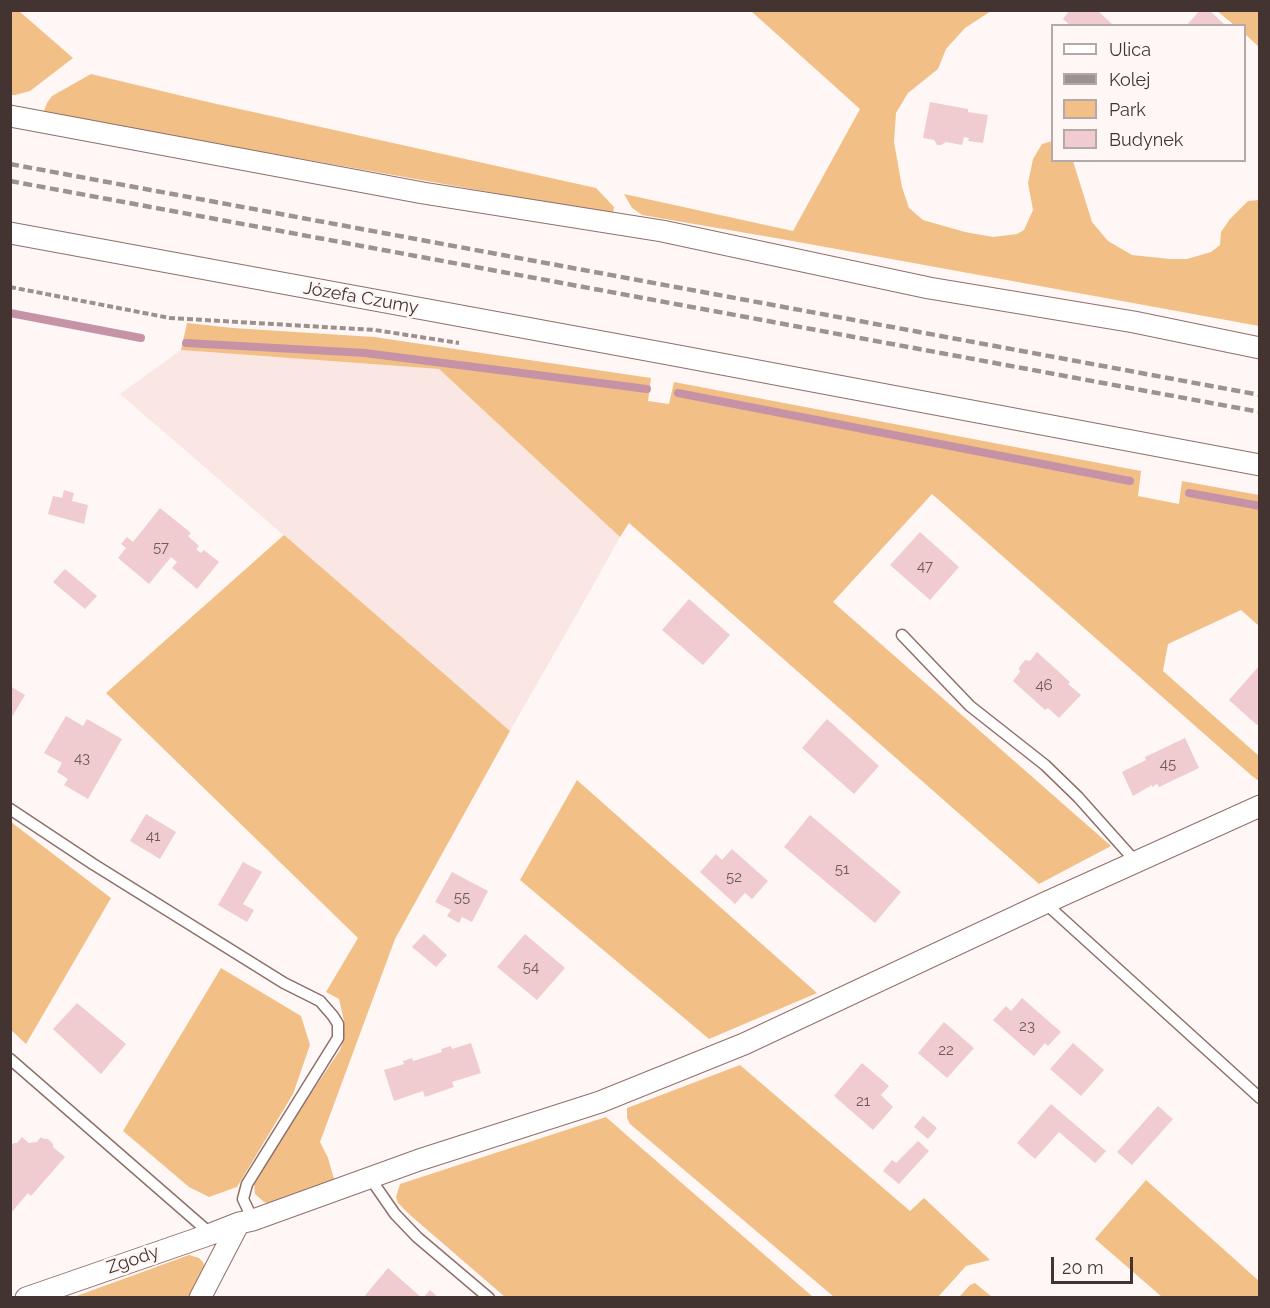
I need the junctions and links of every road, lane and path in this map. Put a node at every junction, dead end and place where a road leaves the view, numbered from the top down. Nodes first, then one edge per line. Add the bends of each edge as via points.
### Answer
1 (10, 116) edge
2 (10, 233) edge
3 (10, 287) edge
4 (468, 344) dead end
5 (1260, 348) edge
6 (1260, 465) edge
7 (902, 635) dead end
8 (1260, 806) edge
9 (10, 809) edge
10 (1136, 862) junction
11 (1045, 903) junction
12 (10, 1059) edge
13 (1260, 1098) edge
14 (370, 1178) junction
15 (246, 1221) junction
16 (211, 1234) junction
17 (27, 1298) edge
18 (200, 1298) edge
19 (489, 1298) edge

1 - 5 street via 423,194 662,231 929,288 1134,322
2 - 6 street, Józefa Czumy
3 - 4 path via 170,318 375,330
7 - 10 lane via 970,706 1045,765 1078,797
8 - 10 street, Zgody
9 - 15 lane via 93,864 320,1001 338,1024 338,1038 247,1184 243,1199
10 - 11 street, Zgody
11 - 13 lane
11 - 14 street, Zgody via 744,1044 600,1102
12 - 16 lane
14 - 15 street, Zgody
14 - 19 lane via 395,1215
15 - 16 street, Zgody
15 - 18 street
16 - 17 street, Zgody

